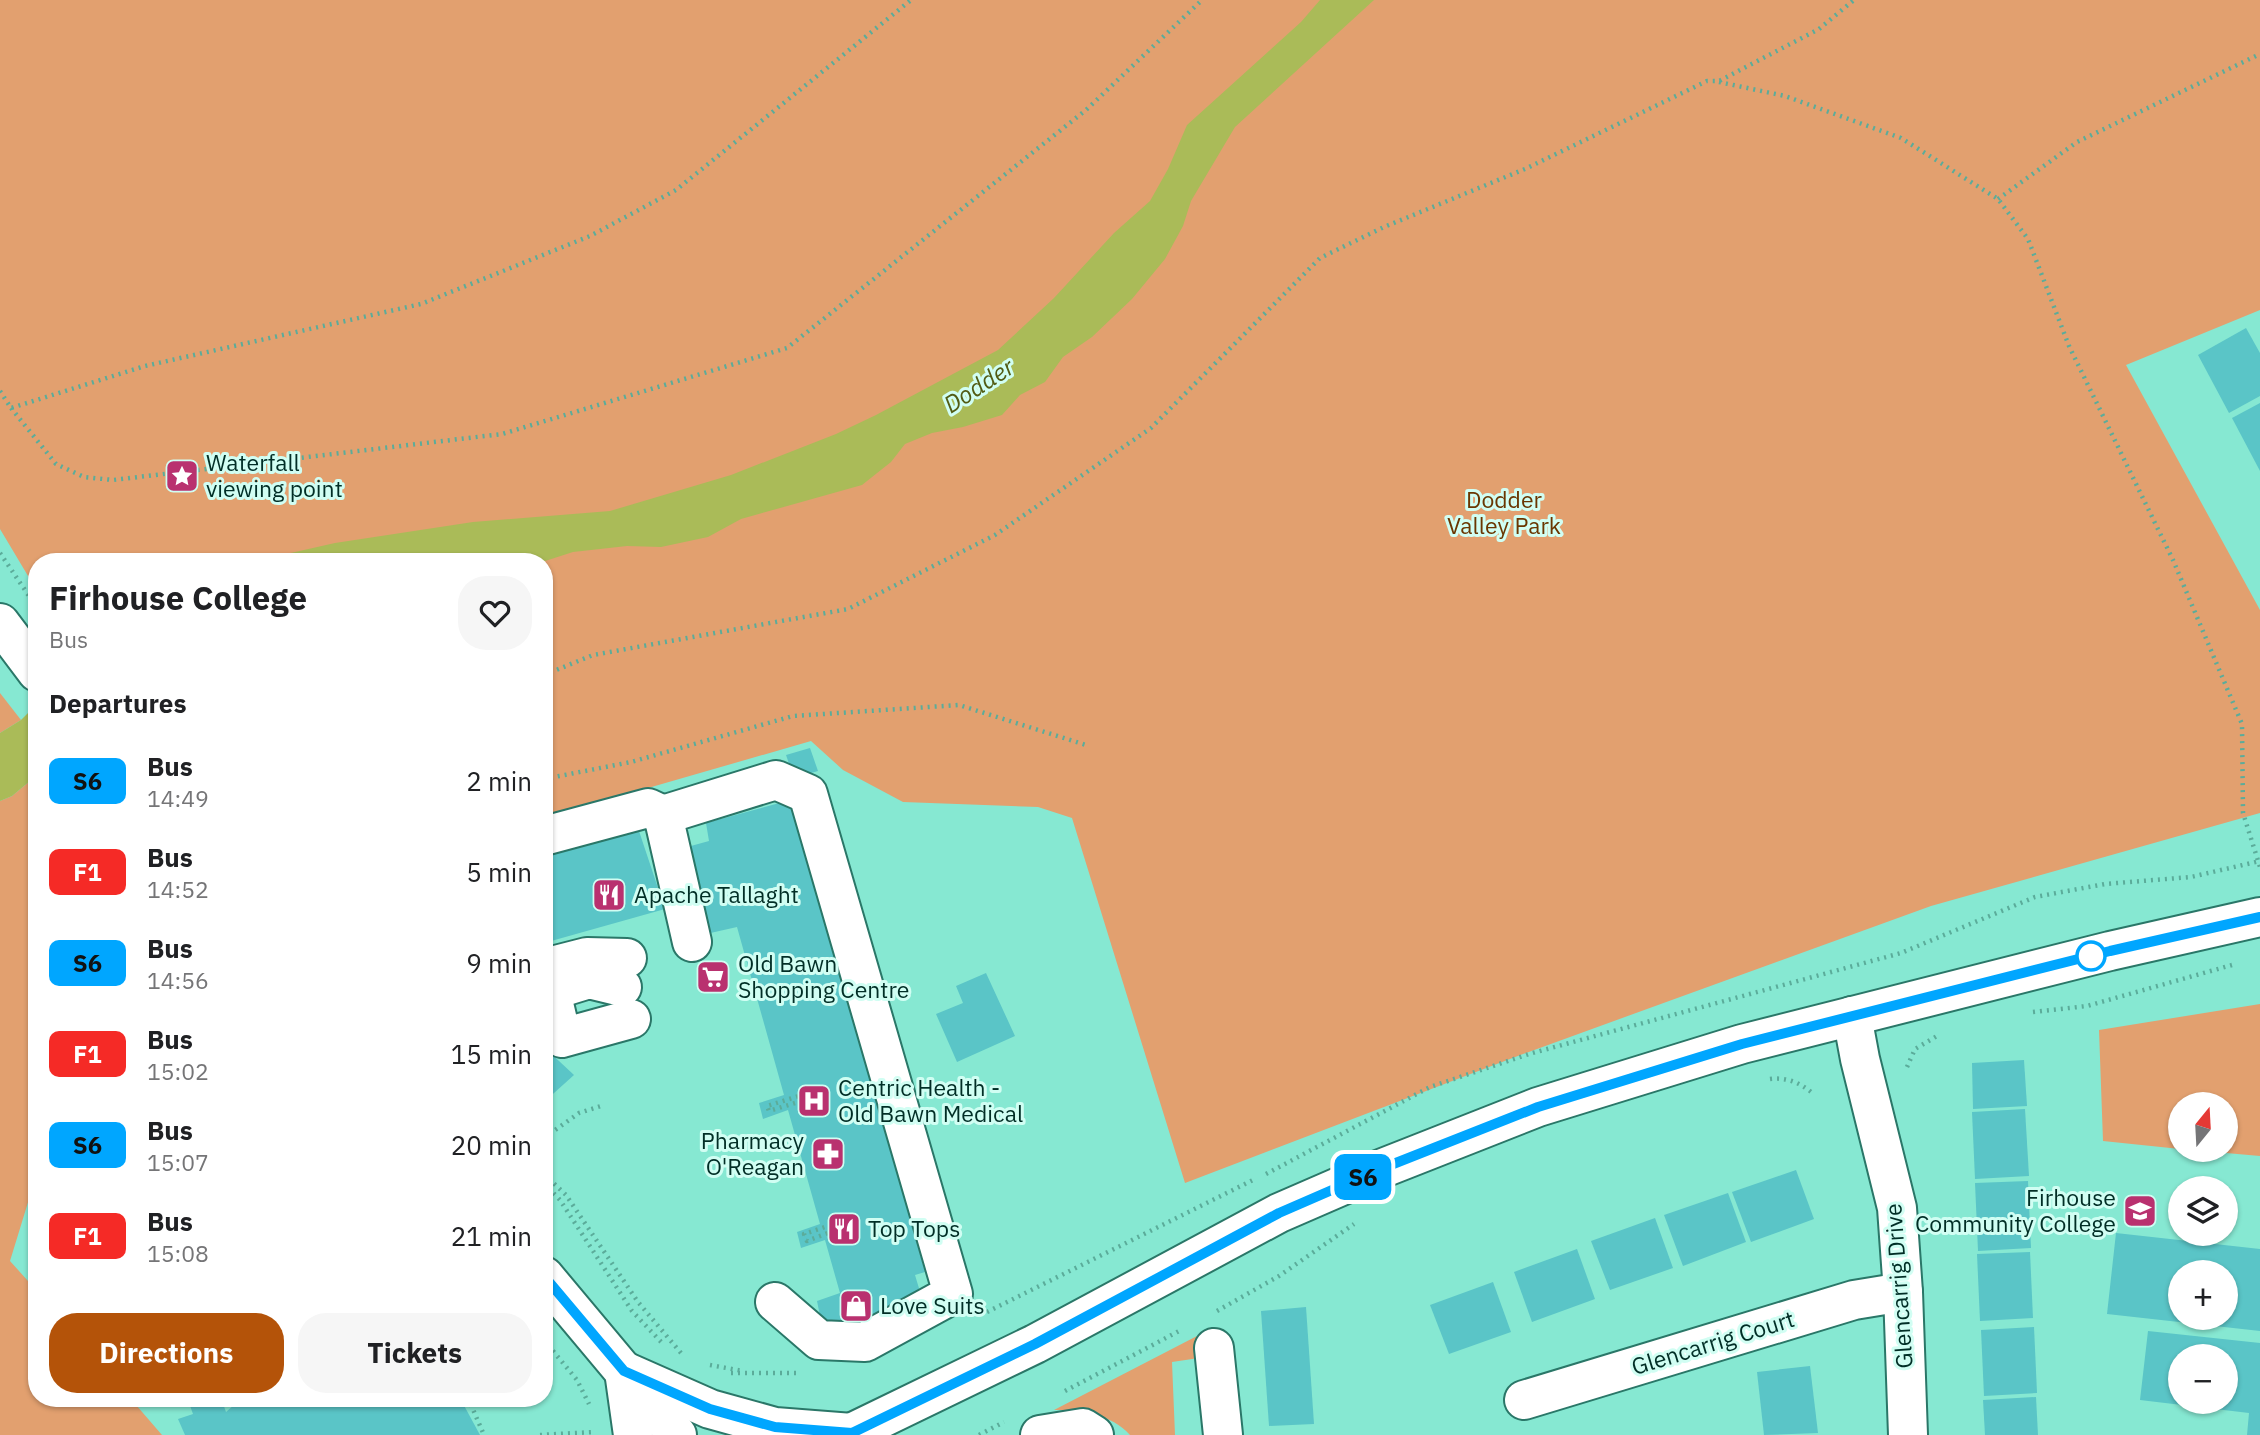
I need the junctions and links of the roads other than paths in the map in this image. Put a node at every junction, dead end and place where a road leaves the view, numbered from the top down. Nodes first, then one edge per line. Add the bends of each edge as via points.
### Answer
1 (0, 622) edge
2 (28, 660) edge
3 (663, 815) junction
4 (553, 834) edge
5 (2260, 918) edge
6 (692, 942) dead end
7 (553, 979) edge
8 (553, 1008) edge
9 (1852, 1016) junction
10 (553, 1287) edge
11 (1903, 1292) junction
12 (775, 1302) dead end
13 (1201, 1331) road end
14 (624, 1371) junction
15 (1524, 1400) dead end
16 (1027, 1426) edge
17 (850, 1434) edge
18 (633, 1435) edge
19 (677, 1435) edge
20 (1094, 1435) edge
21 (1223, 1435) edge
22 (1908, 1435) edge

1 - 2 main road
3 - 4 main road via 648,808
3 - 6 main road
3 - 12 main road via 776,780 808,794 953,1294 865,1342 820,1340
5 - 9 main road
7 - 8 main road via 587,957 627,988 562,1038
9 - 11 main road, Glencarrig Drive via 1897,1208
9 - 17 main road via 1742,1044 1538,1107 1378,1170 1279,1213 1035,1344
10 - 14 main road
11 - 15 main road, Glencarrig Court via 1854,1300
11 - 22 main road, Glencarrig Drive
13 - 21 main road
14 - 17 main road via 710,1409 775,1427
14 - 18 main road
14 - 19 main road
16 - 20 main road via 1083,1428

